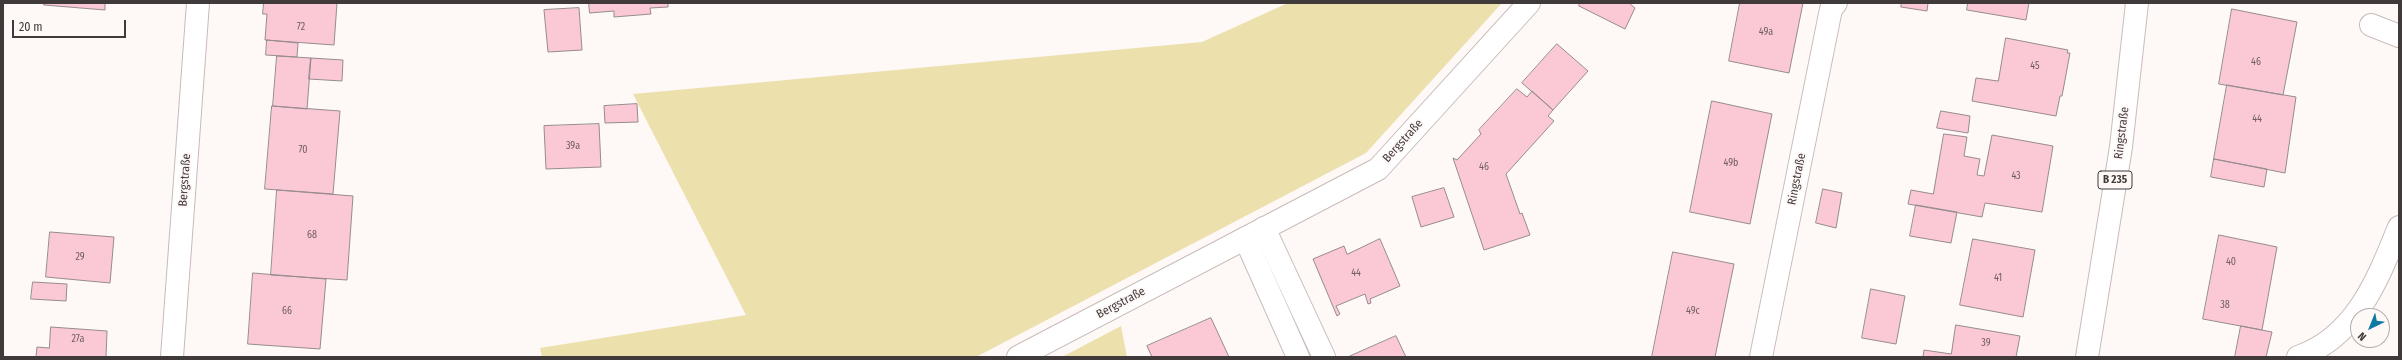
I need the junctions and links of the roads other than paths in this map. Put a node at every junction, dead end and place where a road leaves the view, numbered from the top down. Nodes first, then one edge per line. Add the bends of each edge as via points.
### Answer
1 (198, 3) edge
2 (1529, 3) edge
3 (1836, 3) edge
4 (2137, 3) edge
5 (2371, 25) dead end
6 (2399, 36) edge
7 (2399, 227) edge
8 (1264, 228) junction
9 (1245, 238) junction
10 (172, 357) edge
11 (1018, 357) edge
12 (1298, 357) edge
13 (1324, 357) edge
14 (1761, 357) edge
15 (2087, 357) edge
16 (2298, 357) edge

1 - 10 street, Bergstraße
2 - 8 street, Bergstraße via 1378,169
3 - 14 street, Ringstraße via 1831,10
4 - 15 street, Ringstraße / B 235 via 2121,147
5 - 6 street
7 - 16 street via 2377,282 2362,307 2338,334 2312,352
8 - 9 street, Bergstraße
8 - 13 street
9 - 11 street, Bergstraße
9 - 12 street

